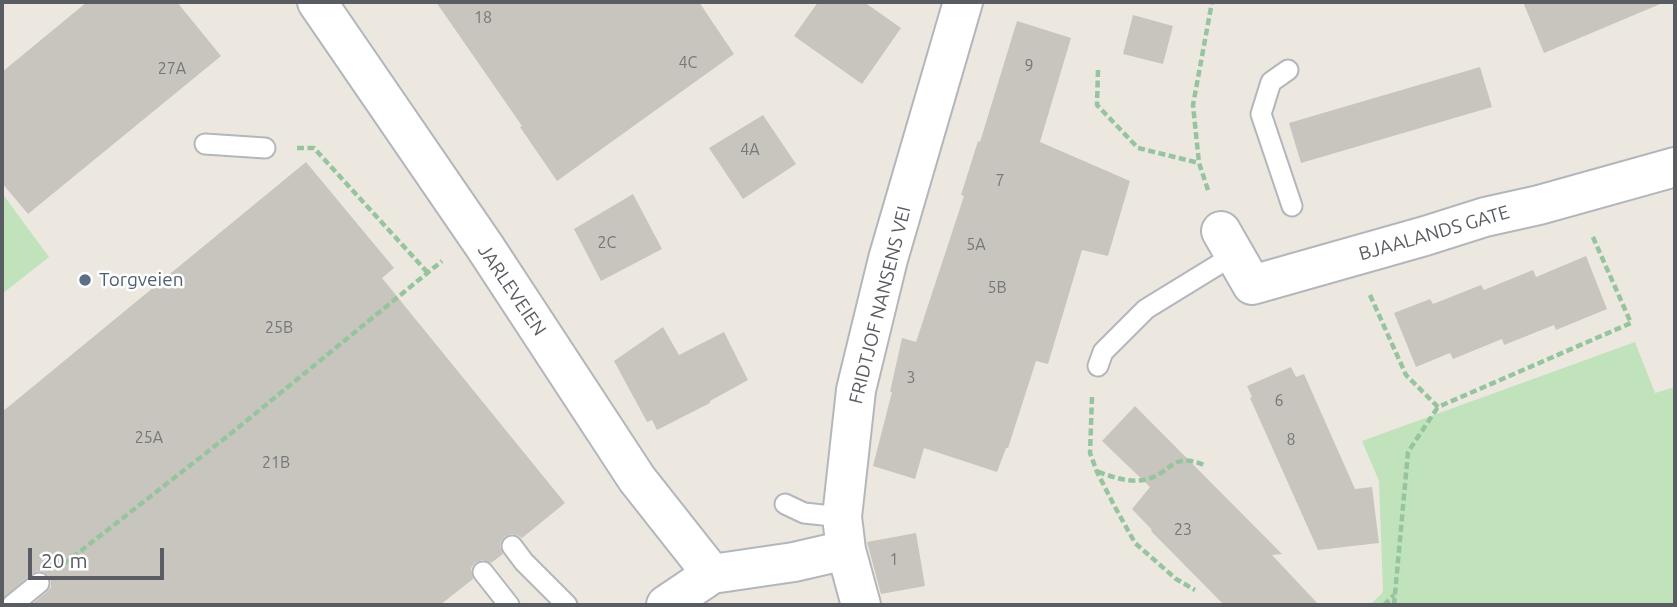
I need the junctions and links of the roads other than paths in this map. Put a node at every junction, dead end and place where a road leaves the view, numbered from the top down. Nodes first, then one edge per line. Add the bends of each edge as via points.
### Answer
1 (317, 2) edge
2 (950, 11) edge
3 (1288, 70) dead end
4 (205, 144) dead end
5 (265, 148) road end
6 (1675, 166) edge
7 (1292, 206) dead end
8 (1228, 243) joint
9 (1098, 366) dead end
10 (785, 504) dead end
11 (844, 533) junction
12 (512, 546) dead end
13 (483, 572) dead end
14 (712, 574) junction
15 (39, 583) road end
16 (12, 605) edge
17 (509, 605) edge
18 (567, 605) edge
19 (666, 605) edge
20 (861, 605) edge

1 - 14 street, JARLEVEIEN via 637,479
2 - 11 street, FRIDTJOF NANSENS VEI via 856,390
3 - 7 lane via 1271,82 1261,114
4 - 5 lane
6 - 8 street, BJAALANDS GATE via 1252,285
8 - 9 lane via 1146,309 1103,352
10 - 11 lane
11 - 14 street via 794,562
11 - 20 street
12 - 18 lane
13 - 17 lane
14 - 19 street
15 - 16 lane

